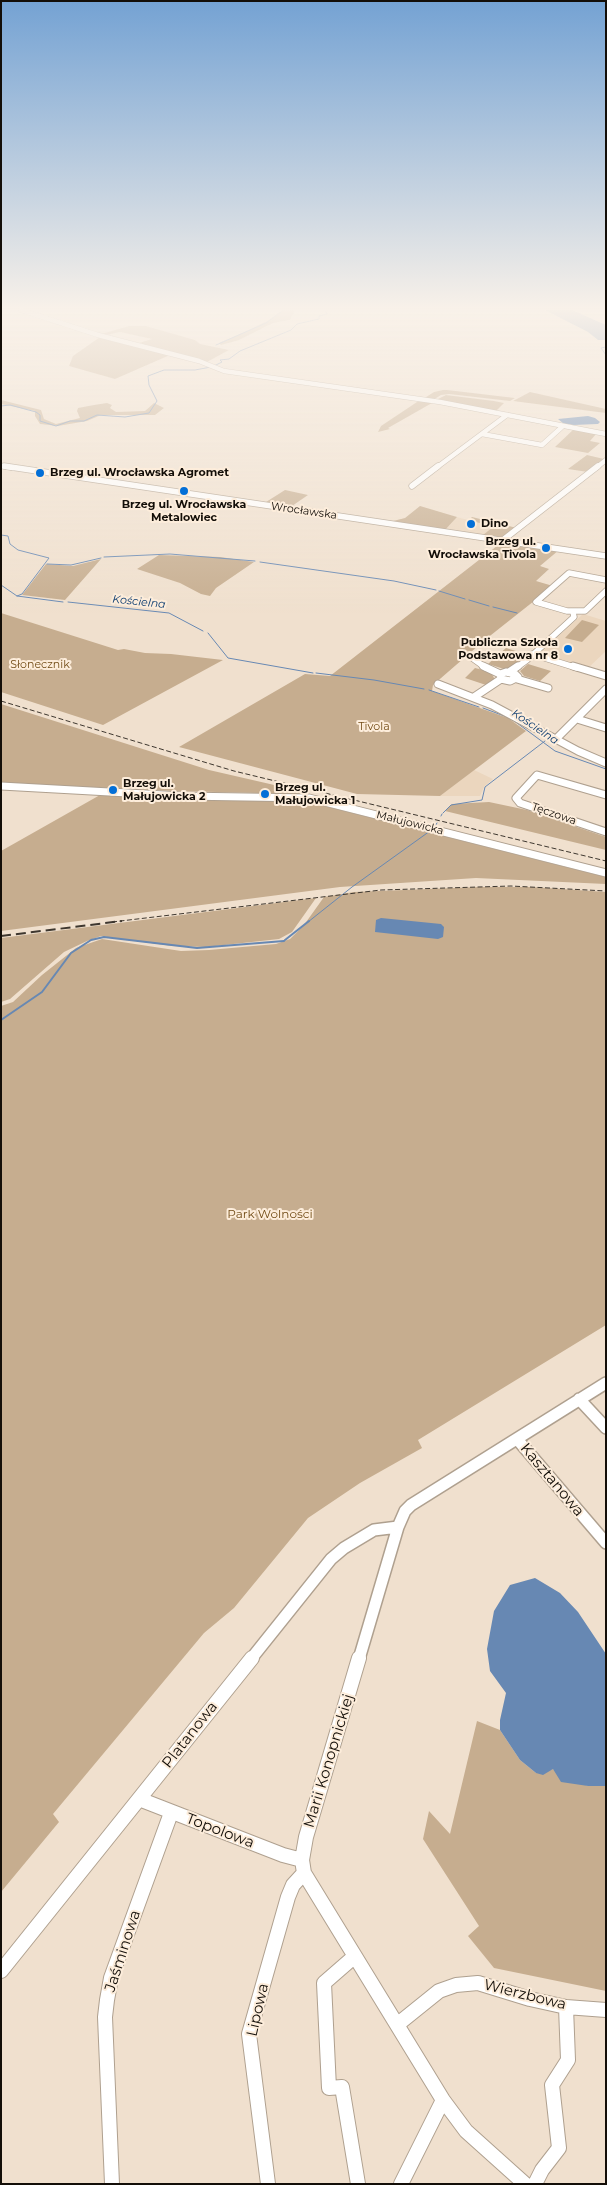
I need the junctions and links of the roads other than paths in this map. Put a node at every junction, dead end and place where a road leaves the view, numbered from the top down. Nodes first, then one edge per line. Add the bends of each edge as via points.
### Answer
1 (489, 412) edge
2 (507, 416) junction
3 (563, 426) junction
4 (482, 434) junction
5 (606, 434) edge
6 (606, 460) edge
7 (1, 466) edge
8 (412, 486) dead end
9 (503, 540) junction
10 (606, 556) edge
11 (606, 580) edge
12 (606, 591) edge
13 (572, 612) junction
14 (532, 654) junction
15 (472, 658) dead end
16 (508, 676) junction
17 (606, 676) edge
18 (438, 684) dead end
19 (548, 688) dead end
20 (606, 690) edge
21 (474, 697) junction
22 (481, 700) junction
23 (577, 719) junction
24 (606, 728) edge
25 (556, 739) junction
26 (606, 763) edge
27 (1, 786) edge
28 (606, 795) edge
29 (606, 832) edge
30 (606, 873) edge
31 (606, 1383) edge
32 (580, 1399) junction
33 (606, 1428) edge
34 (517, 1439) junction
35 (398, 1527) junction
36 (606, 1543) edge
37 (139, 1799) junction
38 (171, 1813) junction
39 (303, 1866) junction
40 (355, 1956) junction
41 (1, 1971) edge
42 (566, 2007) junction
43 (606, 2010) edge
44 (398, 2024) junction
45 (443, 2100) junction
46 (112, 2184) edge
47 (268, 2184) edge
48 (358, 2184) edge
49 (401, 2184) edge
50 (525, 2184) edge
51 (535, 2184) edge

1 - 2 street
2 - 3 street
2 - 4 street
3 - 4 street via 542,445
3 - 5 street
4 - 8 street
6 - 9 street
7 - 9 street, Wrocławska
9 - 10 street, Wrocławska
11 - 13 street via 569,573 536,602
12 - 13 street via 585,610
13 - 14 street via 574,617
14 - 16 street
14 - 17 street
15 - 16 street via 484,667
16 - 19 street
16 - 21 street
16 - 22 street
18 - 21 street
20 - 23 street
21 - 22 street
22 - 25 street
23 - 24 street
23 - 25 street
25 - 26 street
27 - 30 street, Małujowicka via 175,796 309,798
28 - 29 street, Tęczowa via 537,775 516,798 520,803
31 - 32 street, Marii Konopnickiej
32 - 33 street
32 - 34 street, Marii Konopnickiej
34 - 35 street, Marii Konopnickiej via 411,1505
34 - 36 street, Kasztanowa
35 - 37 street, Platanowa via 374,1530 331,1559
35 - 39 street, Marii Konopnickiej via 306,1837
37 - 38 street, Topolowa
37 - 41 street, Platanowa
38 - 39 street, Topolowa via 283,1855
38 - 46 street, Jaśminowa via 106,2000
39 - 40 street
39 - 47 street, Lipowa via 288,1897 249,2034
40 - 44 street
40 - 48 street via 324,1982 329,2088 342,2087
42 - 43 street, Wierzbowa
42 - 44 street, Wierzbowa via 478,1983 456,1984 440,1991
42 - 51 street via 568,2060 552,2085 559,2148
44 - 45 street
45 - 49 street
45 - 50 street via 472,2137

